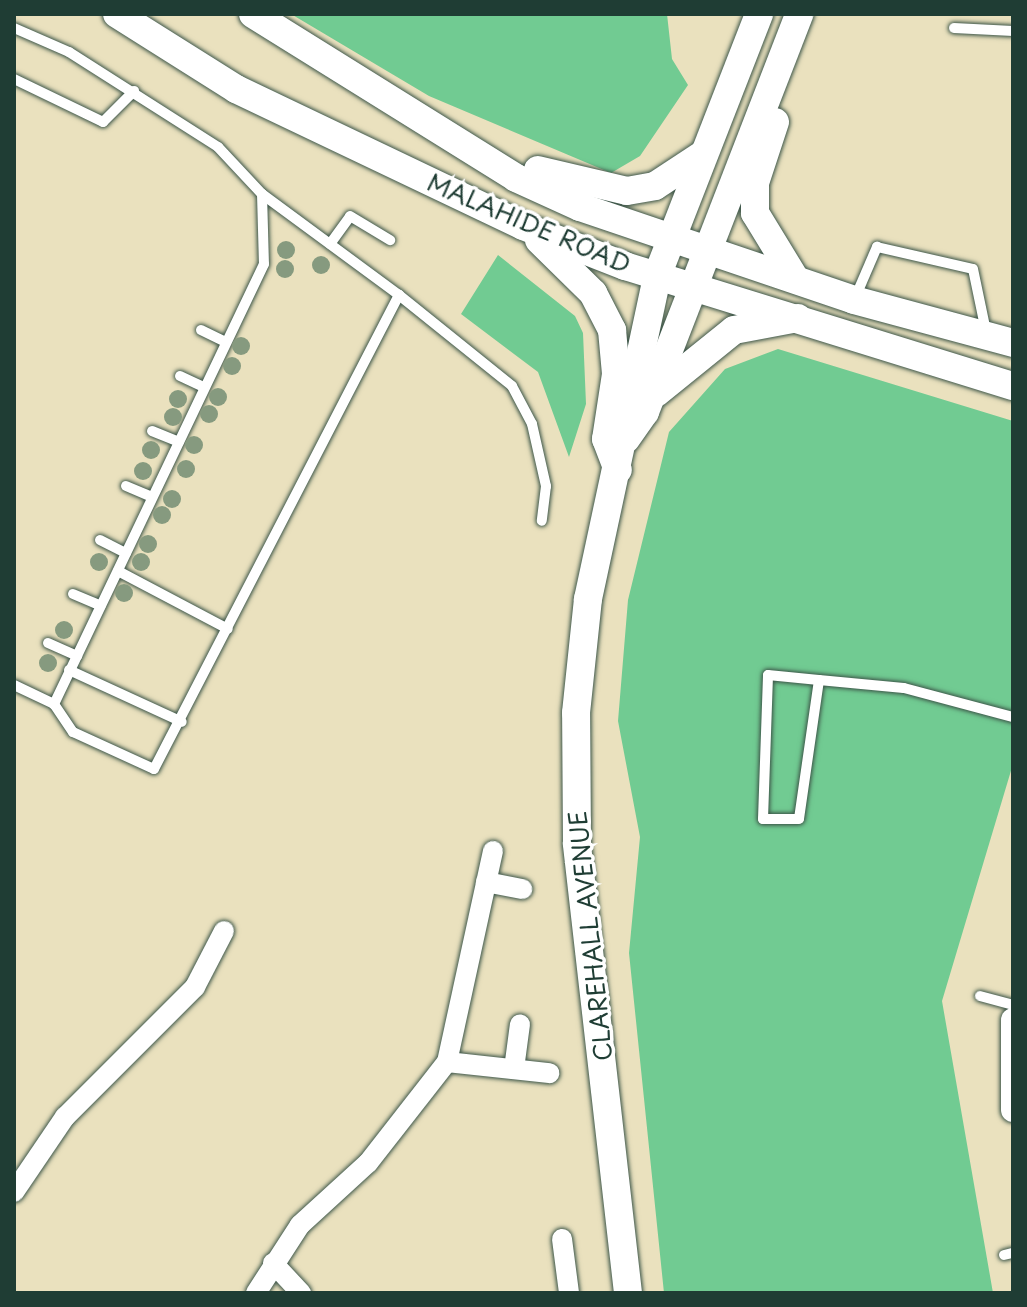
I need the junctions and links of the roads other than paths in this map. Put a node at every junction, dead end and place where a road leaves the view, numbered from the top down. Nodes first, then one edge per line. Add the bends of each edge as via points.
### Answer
1 (117, 14) edge
2 (253, 14) edge
3 (759, 14) edge
4 (800, 14) edge
5 (14, 28) edge
6 (954, 28) dead end
7 (1013, 31) edge
8 (14, 79) edge
9 (134, 91) junction
10 (458, 143) junction
11 (702, 155) junction
12 (262, 194) junction
13 (523, 226) junction
14 (670, 238) junction
15 (390, 240) dead end
16 (330, 244) junction
17 (704, 249) junction
18 (657, 276) junction
19 (795, 278) junction
20 (692, 285) junction
21 (399, 295) junction
22 (854, 300) junction
23 (803, 317) junction
24 (201, 330) dead end
25 (846, 330) junction
26 (984, 336) junction
27 (226, 342) junction
28 (1013, 343) edge
29 (180, 376) dead end
30 (1013, 386) edge
31 (204, 387) junction
32 (649, 401) junction
33 (152, 431) dead end
34 (626, 439) junction
35 (179, 442) junction
36 (618, 470) junction
37 (126, 486) dead end
38 (152, 497) junction
39 (542, 521) dead end
40 (100, 540) dead end
41 (126, 553) junction
42 (118, 571) junction
43 (73, 594) dead end
44 (101, 606) junction
45 (228, 629) junction
46 (48, 643) dead end
47 (77, 656) junction
48 (69, 670) junction
49 (819, 680) junction
50 (14, 685) edge
51 (54, 704) junction
52 (1013, 717) edge
53 (182, 722) junction
54 (493, 851) dead end
55 (486, 882) junction
56 (522, 889) dead end
57 (224, 931) dead end
58 (980, 996) dead end
59 (1013, 1005) edge
60 (1013, 1020) edge
61 (520, 1024) dead end
62 (447, 1062) junction
63 (514, 1069) junction
64 (549, 1073) dead end
65 (1013, 1110) edge
66 (14, 1192) edge
67 (562, 1239) dead end
68 (273, 1263) junction
69 (256, 1293) edge
70 (301, 1293) edge
71 (569, 1293) edge
72 (628, 1293) edge

1 - 13 main road, MALAHIDE ROAD via 236,89
2 - 10 main road, MALAHIDE ROAD
3 - 11 main road, CLAREHALL AVENUE
4 - 17 main road, CLAREHALL AVENUE
4 - 19 main road via 800,55 753,198 768,245
5 - 9 lane
6 - 7 lane
8 - 9 lane via 103,122
9 - 12 lane via 218,147
10 - 11 main road via 613,191 655,186
10 - 14 main road, MALAHIDE ROAD via 542,190
11 - 14 main road, CLAREHALL AVENUE
12 - 16 lane
12 - 27 lane via 264,264
13 - 18 main road, MALAHIDE ROAD
13 - 36 main road via 605,313 616,374 606,439
14 - 17 main road, MALAHIDE ROAD
14 - 18 main road, CLAREHALL AVENUE
15 - 16 lane via 350,216
16 - 21 lane
17 - 19 main road, MALAHIDE ROAD
17 - 20 main road, CLAREHALL AVENUE
18 - 20 main road, MALAHIDE ROAD
18 - 34 main road, CLAREHALL AVENUE via 623,408
19 - 22 main road, MALAHIDE ROAD
20 - 23 main road, MALAHIDE ROAD
20 - 32 main road, CLAREHALL AVENUE
21 - 39 lane via 512,386 532,424 546,486
21 - 45 lane
22 - 25 main road
22 - 26 main road, MALAHIDE ROAD
22 - 26 lane via 877,247 973,269 989,326
23 - 25 main road, MALAHIDE ROAD
23 - 32 main road via 716,340
24 - 27 lane
25 - 30 main road, MALAHIDE ROAD
26 - 28 main road, MALAHIDE ROAD
27 - 31 lane
29 - 31 lane
31 - 35 lane
32 - 34 main road, CLAREHALL AVENUE
33 - 35 lane
34 - 36 main road, CLAREHALL AVENUE
35 - 38 lane
36 - 72 main road, CLAREHALL AVENUE via 588,599 576,713 577,828
37 - 38 lane
38 - 41 lane
40 - 41 lane
41 - 42 lane
42 - 44 lane
42 - 45 lane
43 - 44 lane
44 - 47 lane
45 - 53 lane
46 - 47 lane
47 - 48 lane
48 - 51 lane
48 - 53 lane
49 - 49 lane via 799,819 763,819 768,675
49 - 52 lane via 904,688
50 - 51 lane
51 - 53 lane via 73,732 154,769
54 - 55 street
55 - 56 street
55 - 62 street
57 - 66 street via 195,987 65,1117
58 - 59 lane
60 - 65 street
61 - 63 street
62 - 63 street
62 - 68 street via 368,1163 300,1225
63 - 64 street
67 - 71 street
68 - 69 street
68 - 70 street

